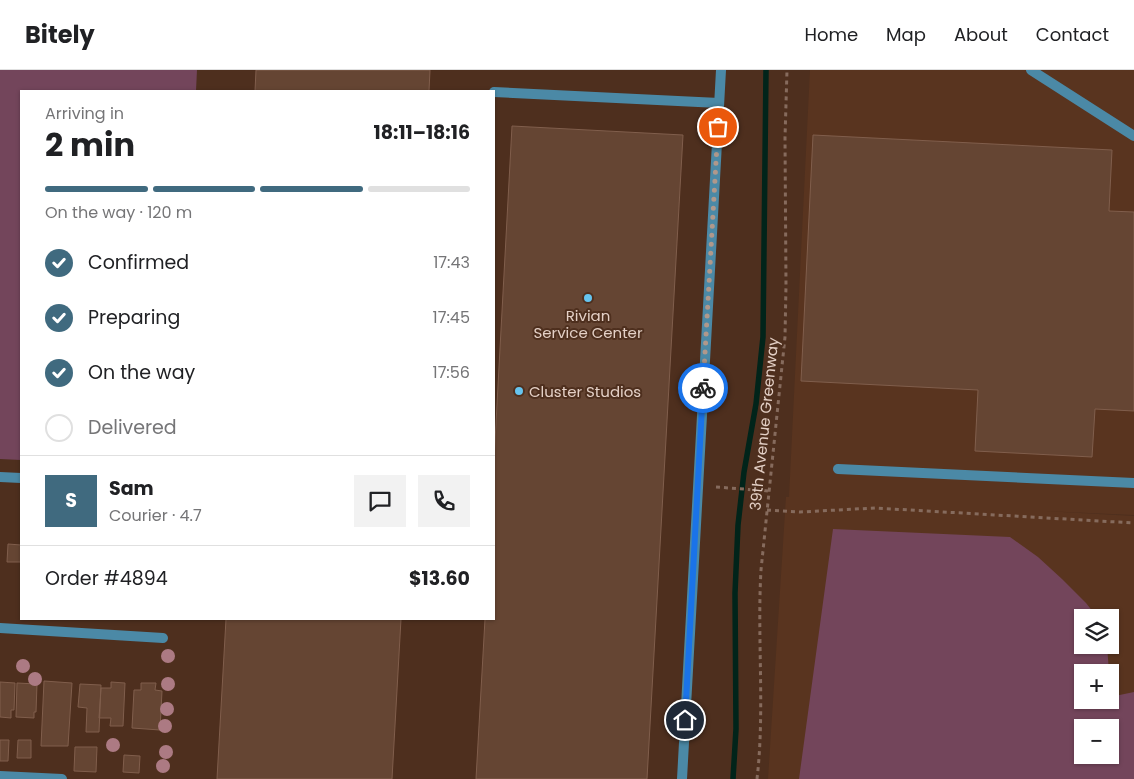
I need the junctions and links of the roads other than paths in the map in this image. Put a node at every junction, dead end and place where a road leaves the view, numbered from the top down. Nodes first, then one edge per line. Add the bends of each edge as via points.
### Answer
1 (721, 70) edge
2 (1030, 70) edge
3 (495, 92) edge
4 (719, 103) junction
5 (1134, 136) edge
6 (838, 469) dead end
7 (0, 477) edge
8 (20, 478) edge
9 (1134, 483) edge
10 (0, 628) edge
11 (163, 638) dead end
12 (0, 776) edge
13 (62, 779) edge
14 (682, 779) edge

1 - 4 street
2 - 5 street
3 - 4 street
4 - 14 street
6 - 9 street
7 - 8 street
10 - 11 street
12 - 13 street

